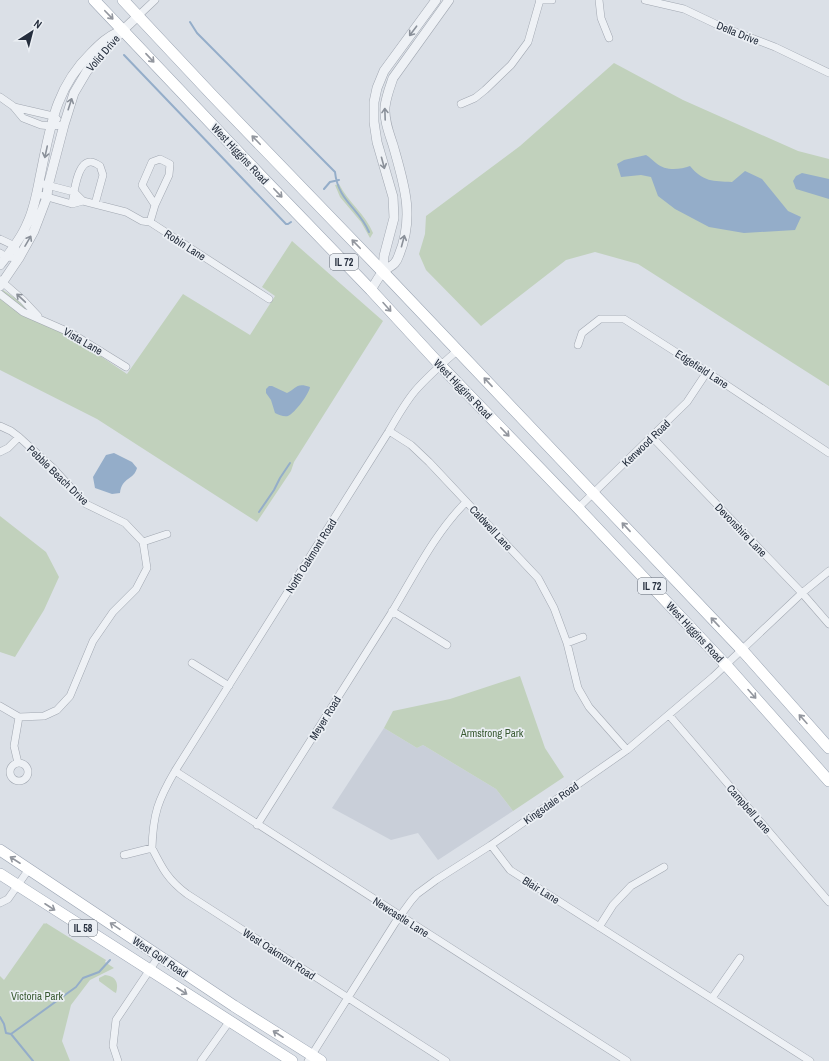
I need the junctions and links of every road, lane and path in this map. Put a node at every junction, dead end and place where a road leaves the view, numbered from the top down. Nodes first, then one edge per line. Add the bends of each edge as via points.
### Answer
1 (94, 0) edge
2 (123, 0) edge
3 (155, 0) edge
4 (436, 0) edge
5 (449, 0) edge
6 (539, 0) edge
7 (552, 0) edge
8 (599, 0) edge
9 (645, 0) edge
10 (138, 16) junction
11 (123, 30) junction
12 (609, 38) dead end
13 (829, 73) edge
14 (0, 97) edge
15 (461, 104) dead end
16 (13, 106) junction
17 (53, 116) junction
18 (64, 125) junction
19 (51, 126) junction
20 (44, 185) junction
21 (74, 192) junction
22 (37, 194) junction
23 (47, 197) junction
24 (83, 201) junction
25 (72, 204) junction
26 (95, 204) junction
27 (155, 205) junction
28 (150, 222) junction
29 (0, 239) edge
30 (15, 246) junction
31 (2, 258) edge
32 (19, 258) junction
33 (383, 272) junction
34 (1, 283) edge
35 (371, 290) junction
36 (0, 294) edge
37 (269, 299) dead end
38 (40, 318) junction
39 (578, 345) dead end
40 (458, 350) junction
41 (440, 366) junction
42 (126, 367) dead end
43 (707, 372) junction
44 (0, 426) edge
45 (390, 431) junction
46 (19, 437) junction
47 (652, 437) junction
48 (0, 452) edge
49 (829, 453) edge
50 (593, 493) junction
51 (466, 502) junction
52 (578, 508) junction
53 (167, 534) dead end
54 (143, 542) junction
55 (829, 571) edge
56 (802, 593) junction
57 (392, 611) junction
58 (829, 624) edge
59 (583, 637) dead end
60 (567, 643) junction
61 (447, 645) dead end
62 (742, 650) junction
63 (192, 663) dead end
64 (726, 665) junction
65 (229, 686) junction
66 (0, 706) edge
67 (669, 716) junction
68 (19, 717) junction
69 (829, 748) edge
70 (628, 750) junction
71 (18, 763) dead end
72 (176, 771) junction
73 (829, 781) edge
74 (257, 825) junction
75 (491, 845) junction
76 (152, 848) junction
77 (0, 850) edge
78 (124, 855) dead end
79 (664, 867) dead end
80 (29, 869) junction
81 (0, 874) edge
82 (18, 886) junction
83 (829, 902) edge
84 (0, 903) edge
85 (400, 916) junction
86 (599, 927) junction
87 (159, 956) junction
88 (740, 958) dead end
89 (149, 970) junction
90 (347, 998) junction
91 (712, 998) junction
92 (229, 1022) junction
93 (313, 1059) edge
94 (118, 1061) edge
95 (201, 1061) edge
96 (292, 1061) edge
97 (446, 1061) edge
98 (627, 1061) edge
99 (810, 1061) edge

1 -> 11 main road, West Higgins Road / IL 72
2 - 10 main road, West Higgins Road / IL 72
3 - 10 street
4 -> 33 street via 384,71 374,102 377,142 393,197 394,218 384,256
33 -> 5 street via 394,265 399,255 406,231 408,208 403,179 386,121 385,107 389,89 393,78
6 - 7 street
6 - 15 street via 528,42 511,65 486,90
8 - 12 street via 601,18
9 - 13 street, Della Drive via 684,9
10 - 11 street
33 -> 10 main road, West Higgins Road / IL 72
11 - 17 street, Volid Drive via 109,36 75,71
18 -> 11 street, Volid Drive via 74,93 87,71
11 -> 35 main road, West Higgins Road / IL 72
14 - 16 street
16 - 17 street
16 - 19 street via 23,118
17 - 18 street
17 - 19 street, Volid Drive
18 - 19 street
18 - 20 street, Volid Drive
19 -> 20 street, Volid Drive
20 - 21 street
20 - 22 street, Volid Drive
20 - 23 street, Volid Drive
21 - 24 street
21 - 25 street
21 - 26 street via 81,167 86,162 100,166 103,175
22 - 23 street
22 - 30 street, Volid Drive via 27,224
23 - 25 street
32 -> 23 street, Volid Drive via 34,231
24 - 25 street, Robin Lane
24 - 26 street, Robin Lane
26 - 28 street, Robin Lane via 126,212 142,221
27 - 27 street via 169,175 170,164 160,160 152,162 142,185
27 - 28 street
28 - 37 street, Robin Lane
29 - 30 street
30 - 31 street, Volid Drive
30 - 32 street
31 - 32 street
32 - 34 street, Volid Drive
33 - 35 street
33 - 40 main road, West Higgins Road / IL 72
38 -> 34 street, Vista Lane via 23,300
35 -> 41 main road, West Higgins Road / IL 72
36 - 38 street, Vista Lane via 23,312
38 - 42 street, Vista Lane via 71,333
39 - 43 street, Edgefield Lane via 582,333 600,319 624,319
40 - 41 street, North Oakmont Road
50 -> 40 main road, West Higgins Road / IL 72
41 - 45 street, North Oakmont Road via 414,392 398,414
41 -> 52 main road, West Higgins Road / IL 72
43 - 47 street, Kenwood Road via 687,402
43 - 49 street, Edgefield Lane
44 - 46 street, Pebble Beach Drive
45 - 51 street, Caldwell Lane via 411,445
45 - 65 street, North Oakmont Road
46 - 48 street, Pebble Beach Drive
46 - 54 street, Pebble Beach Drive via 53,468 86,504 125,523
47 - 50 street, Kenwood Road
47 - 56 street, Devonshire Lane
50 - 52 street, Kenwood Road
62 -> 50 main road, West Higgins Road / IL 72
51 - 57 street, Meyer Road via 453,515 429,550
51 - 60 street, Caldwell Lane via 538,578 554,608
52 - 64 main road, West Higgins Road / IL 72
53 - 54 street
54 - 68 street via 147,568 136,589 113,612 93,641 70,696 57,710 44,716
55 - 56 street, Kingsdale Road
56 - 58 street, Devonshire Lane
56 - 62 street, Kingsdale Road
57 - 61 street
57 - 74 street, Meyer Road
59 - 60 street
60 - 70 street, Caldwell Lane via 578,688 589,707
62 - 64 street, Kingsdale Road
69 -> 62 main road, West Higgins Road / IL 72
63 - 65 street
64 - 67 street, Kingsdale Road
64 -> 73 main road, West Higgins Road / IL 72
65 - 72 street, North Oakmont Road
66 - 68 street
67 - 70 street, Kingsdale Road
67 - 83 street, Campbell Lane
68 - 71 street via 14,746
70 - 75 street, Kingsdale Road
72 - 74 street, Newcastle Lane
72 - 76 street, North Oakmont Road via 158,804 152,825
74 - 85 street, Newcastle Lane
75 - 85 street, Kingsdale Road via 423,889
75 - 86 street, Blair Lane via 510,870
76 - 78 street
76 - 90 street, West Oakmont Road via 163,870 179,888
80 -> 77 main road, West Golf Road / IL 58
79 - 86 street via 631,886 613,905
80 - 82 street
87 -> 80 main road, West Golf Road / IL 58
81 - 82 main road, West Golf Road / IL 58
82 - 84 street via 8,899
82 -> 89 main road, West Golf Road / IL 58
85 - 90 street, Kingsdale Road
85 - 98 street, Newcastle Lane
86 - 91 street, Blair Lane
87 - 89 street
93 -> 87 main road, West Golf Road / IL 58
88 - 91 street
89 -> 92 main road, West Golf Road / IL 58
89 - 94 street via 116,1020 113,1046
90 - 93 street, Kingsdale Road
90 - 97 street, West Oakmont Road
91 - 99 street, Blair Lane
92 - 95 street
92 - 96 main road, West Golf Road / IL 58

